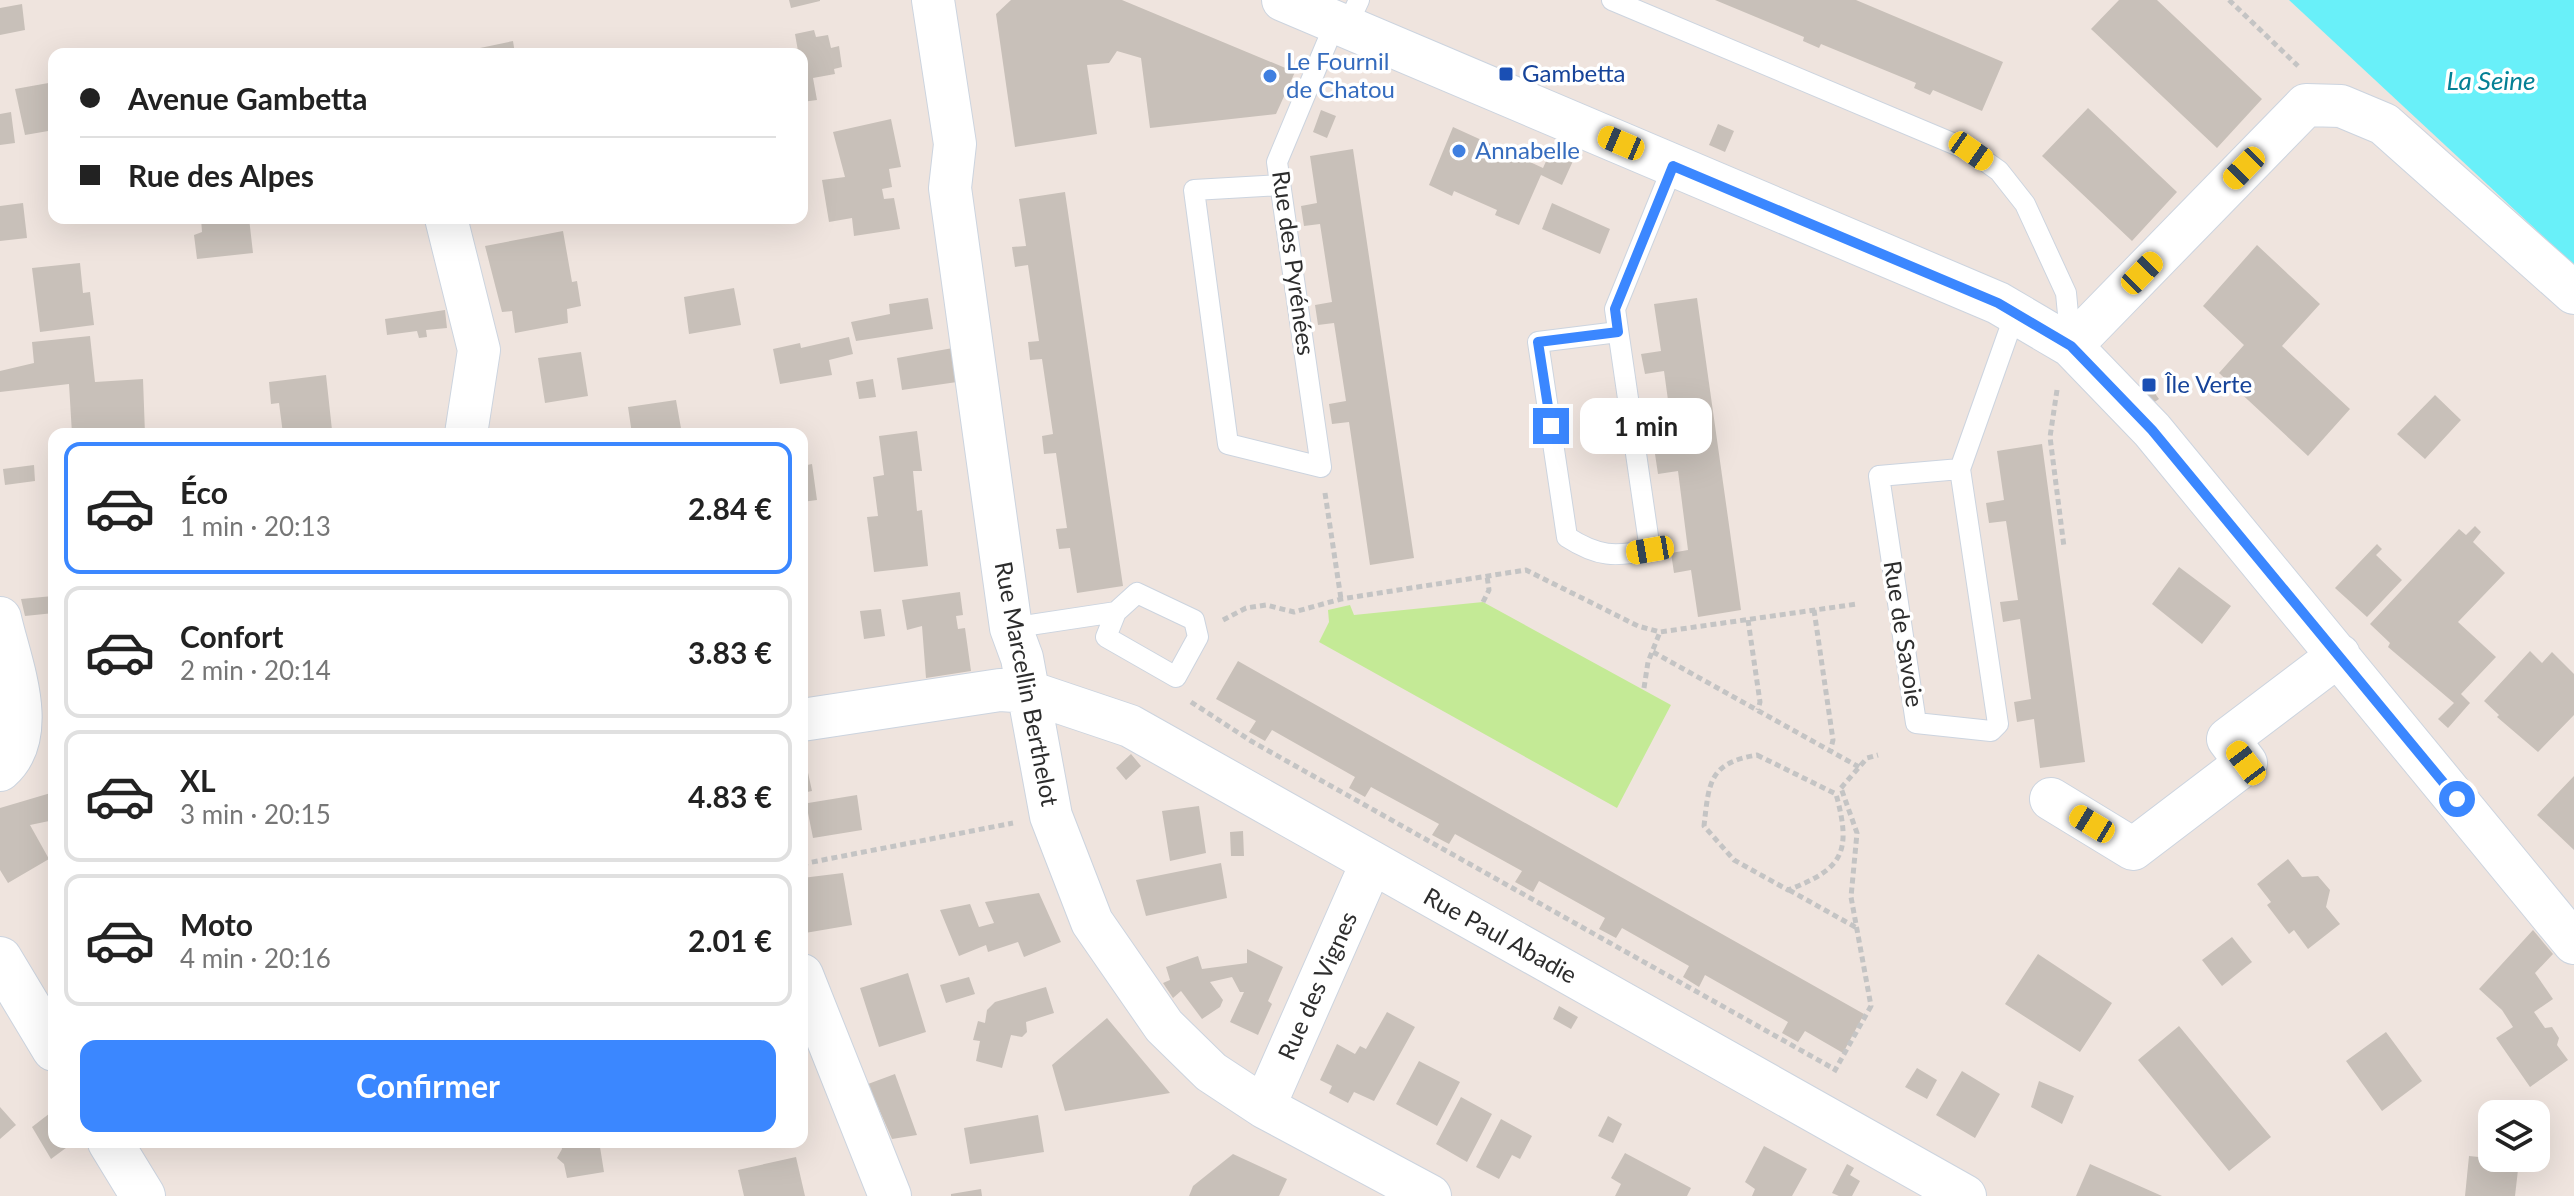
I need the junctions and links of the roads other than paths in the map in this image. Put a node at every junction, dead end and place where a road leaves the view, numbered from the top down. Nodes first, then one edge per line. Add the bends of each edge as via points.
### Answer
1 (933, 0) edge
2 (1283, 0) edge
3 (1612, 0) edge
4 (1348, 16) edge
5 (1673, 166) junction
6 (1280, 185) junction
7 (448, 224) edge
8 (2574, 293) edge
9 (2015, 314) junction
10 (1618, 332) junction
11 (2071, 346) junction
12 (467, 428) edge
13 (1960, 469) junction
14 (1116, 612) junction
15 (0, 618) edge
16 (1011, 628) junction
17 (2339, 655) junction
18 (1029, 692) junction
19 (808, 719) edge
20 (0, 770) edge
21 (2051, 799) dead end
22 (1371, 864) junction
23 (2574, 943) edge
24 (0, 959) edge
25 (808, 990) edge
26 (48, 1039) edge
27 (1264, 1107) junction
28 (114, 1148) edge
29 (143, 1196) edge
30 (890, 1196) edge
31 (1430, 1196) edge
32 (1965, 1196) edge

1 - 16 street, Rue Marcellin Berthelot via 955,144 950,188
2 - 4 street
3 - 11 lane via 1971,151 1999,171 2025,204 2066,293
4 - 5 street
4 - 6 lane, Rue des Pyrénées via 1277,162
5 - 9 street
5 - 10 lane via 1615,309
6 - 6 lane, Rue des Pyrénées via 1321,467 1228,444 1194,190
7 - 12 street via 479,350
8 - 11 street via 2384,124 2341,106 2306,105
9 - 11 street
9 - 13 lane, Rue de Savoie
10 - 10 lane via 1650,550 1617,556 1586,549 1567,537 1538,342
11 - 17 street via 2152,430
13 - 13 lane, Rue de Savoie via 1879,476 1916,723 1991,731 1998,724
14 - 14 lane via 1106,637 1176,677 1198,637 1194,620 1137,593
14 - 16 lane
15 - 20 street via 20,707 20,739 10,762
16 - 18 street, Rue Marcellin Berthelot
17 - 21 street via 2228,739 2246,763 2133,849
17 - 23 street
18 - 19 street, Rue Paul Abadie via 1000,690
18 - 22 street, Rue Paul Abadie via 1130,726
18 - 27 street, Rue Marcellin Berthelot via 1051,816 1092,922 1164,1026 1211,1072
22 - 27 street, Rue des Vignes
22 - 32 street, Rue Paul Abadie
24 - 26 street
25 - 30 street
27 - 31 street, Rue Marcellin Berthelot
28 - 29 street

